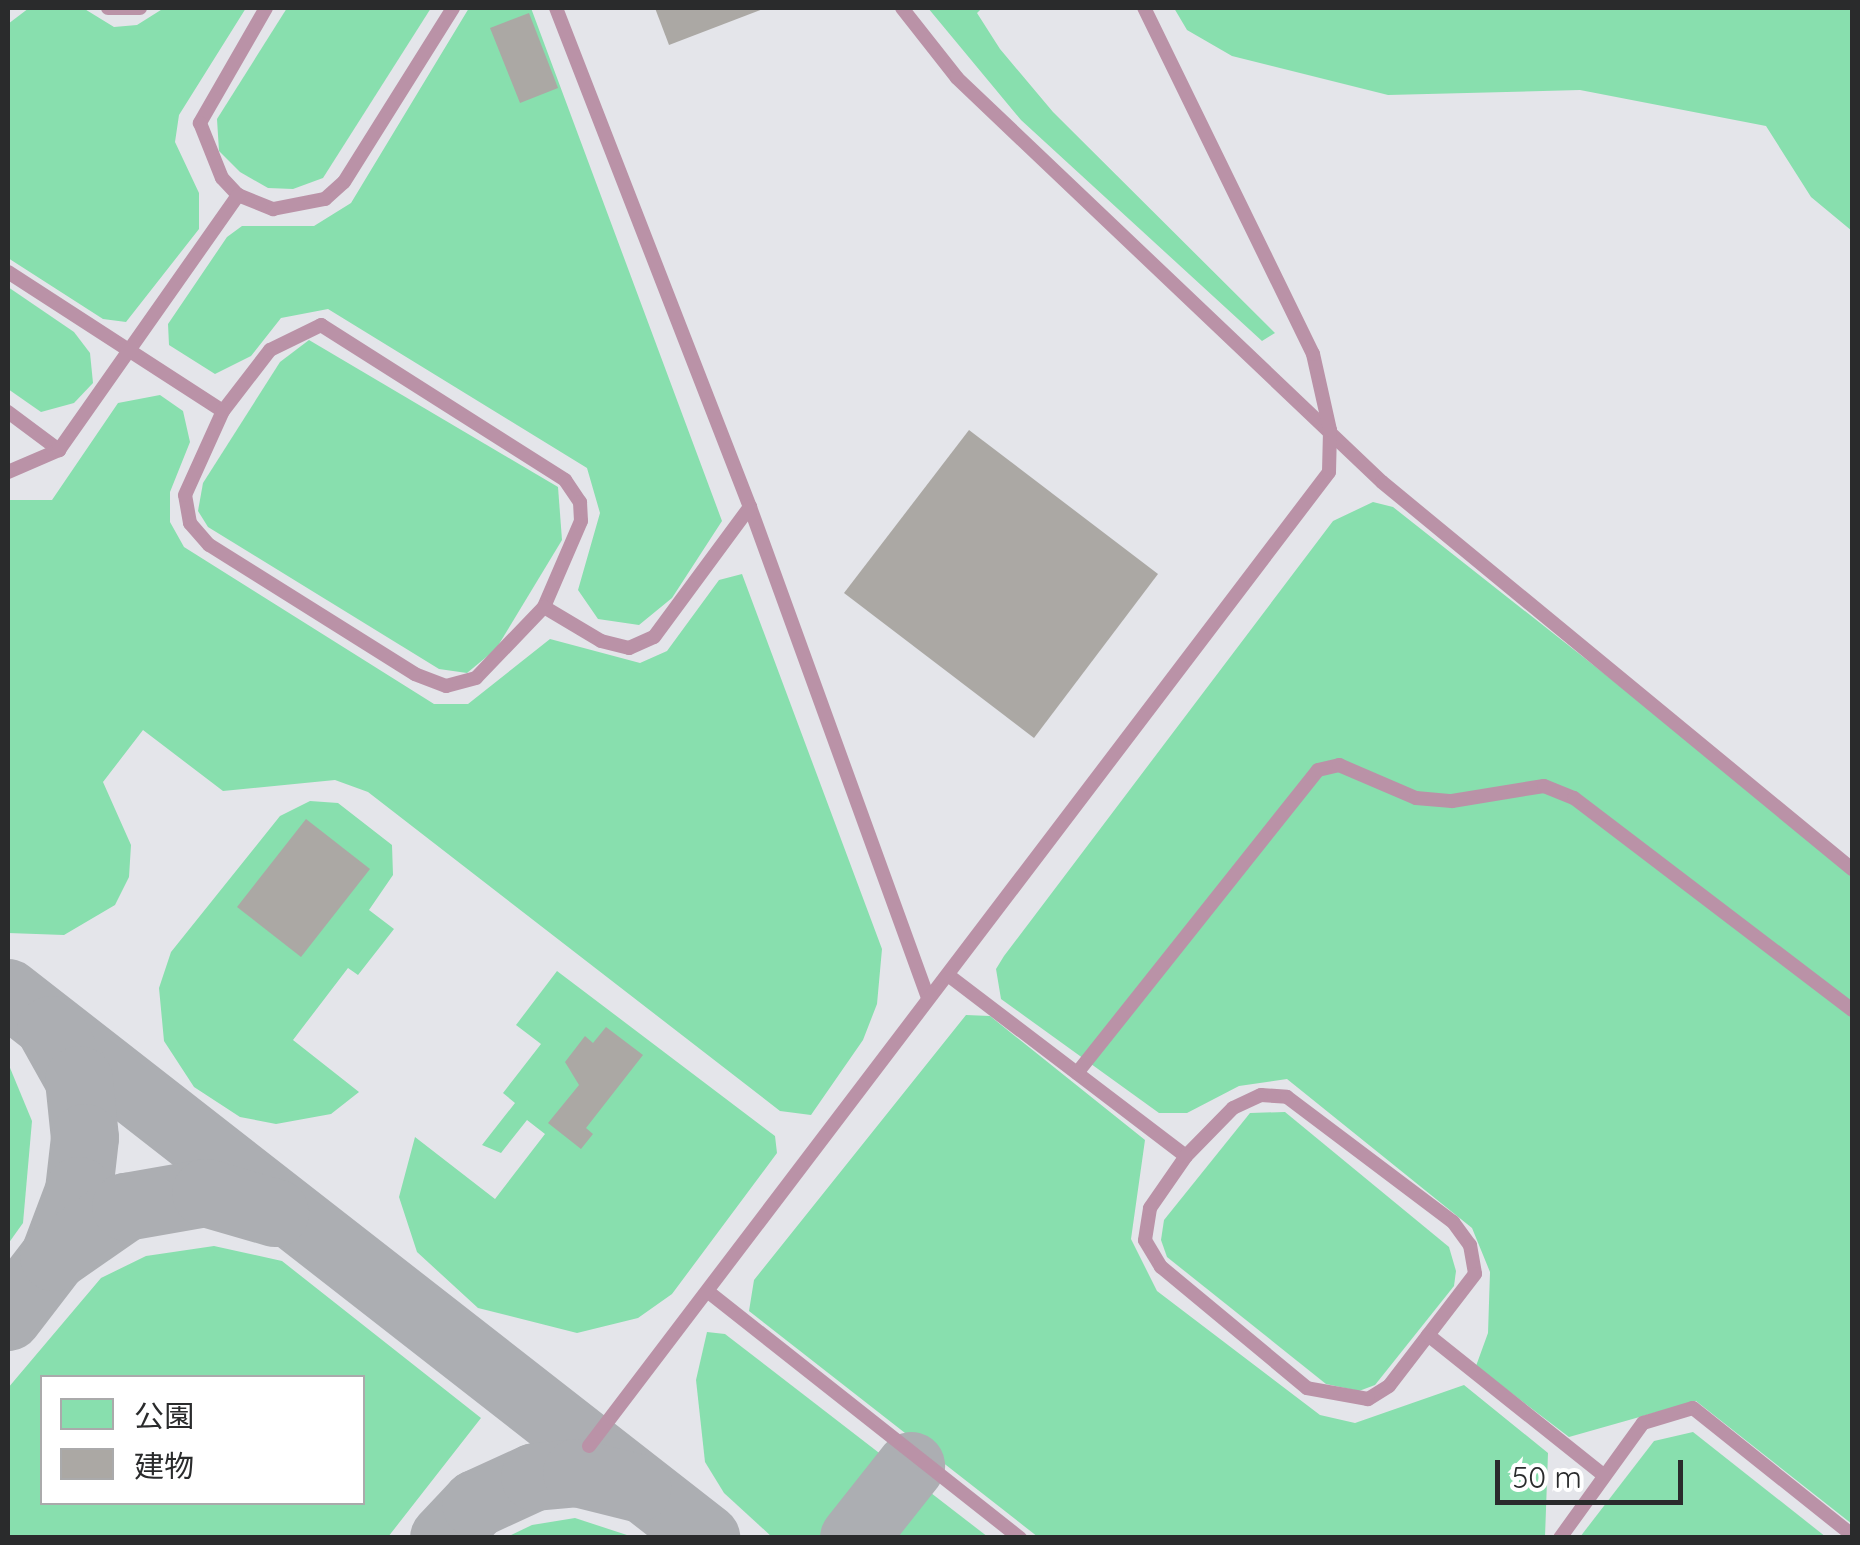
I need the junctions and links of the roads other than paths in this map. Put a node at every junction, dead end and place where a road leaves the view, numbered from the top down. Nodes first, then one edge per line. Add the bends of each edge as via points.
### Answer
1 (108, 8) edge
2 (140, 8) edge
3 (266, 8) edge
4 (453, 8) edge
5 (556, 8) edge
6 (902, 8) edge
7 (1144, 8) edge
8 (238, 195) junction
9 (8, 272) edge
10 (129, 350) junction
11 (223, 411) junction
12 (8, 412) edge
13 (1330, 430) junction
14 (59, 450) junction
15 (8, 472) edge
16 (750, 506) junction
17 (544, 607) junction
18 (1852, 869) edge
19 (948, 975) junction
20 (928, 998) junction
21 (1852, 1010) edge
22 (1078, 1073) junction
23 (1186, 1156) junction
24 (711, 1294) junction
25 (1428, 1335) junction
26 (588, 1446) dead end
27 (1602, 1474) junction
28 (1852, 1535) edge
29 (1020, 1538) edge
30 (1560, 1538) edge

1 - 2 lane
3 - 8 lane via 200,124 204,147
4 - 8 lane via 344,182 325,199 273,208
5 - 16 lane
6 - 13 lane via 957,78
7 - 13 lane via 1313,354
8 - 10 lane
9 - 10 lane
10 - 11 lane
10 - 14 lane
11 - 17 lane via 186,495 190,523 210,545 415,674 446,686 476,678
11 - 17 lane via 270,350 296,331 321,325 350,338 566,480 581,521
12 - 14 lane
13 - 18 lane via 1382,482
13 - 19 lane via 1329,472
14 - 15 lane
16 - 17 lane via 654,638 629,648
16 - 20 lane
19 - 20 lane
19 - 22 lane
20 - 24 lane
21 - 22 lane via 1574,798 1544,786 1452,802 1416,798 1339,765 1318,770
22 - 23 lane
23 - 25 lane via 1233,1108 1261,1095 1302,1108 1453,1222 1470,1245 1474,1274
23 - 25 lane via 1150,1208 1146,1240 1161,1267 1307,1388 1368,1399 1389,1386
24 - 26 lane
24 - 29 lane
25 - 27 lane
27 - 28 lane via 1643,1423 1693,1408
27 - 30 lane

